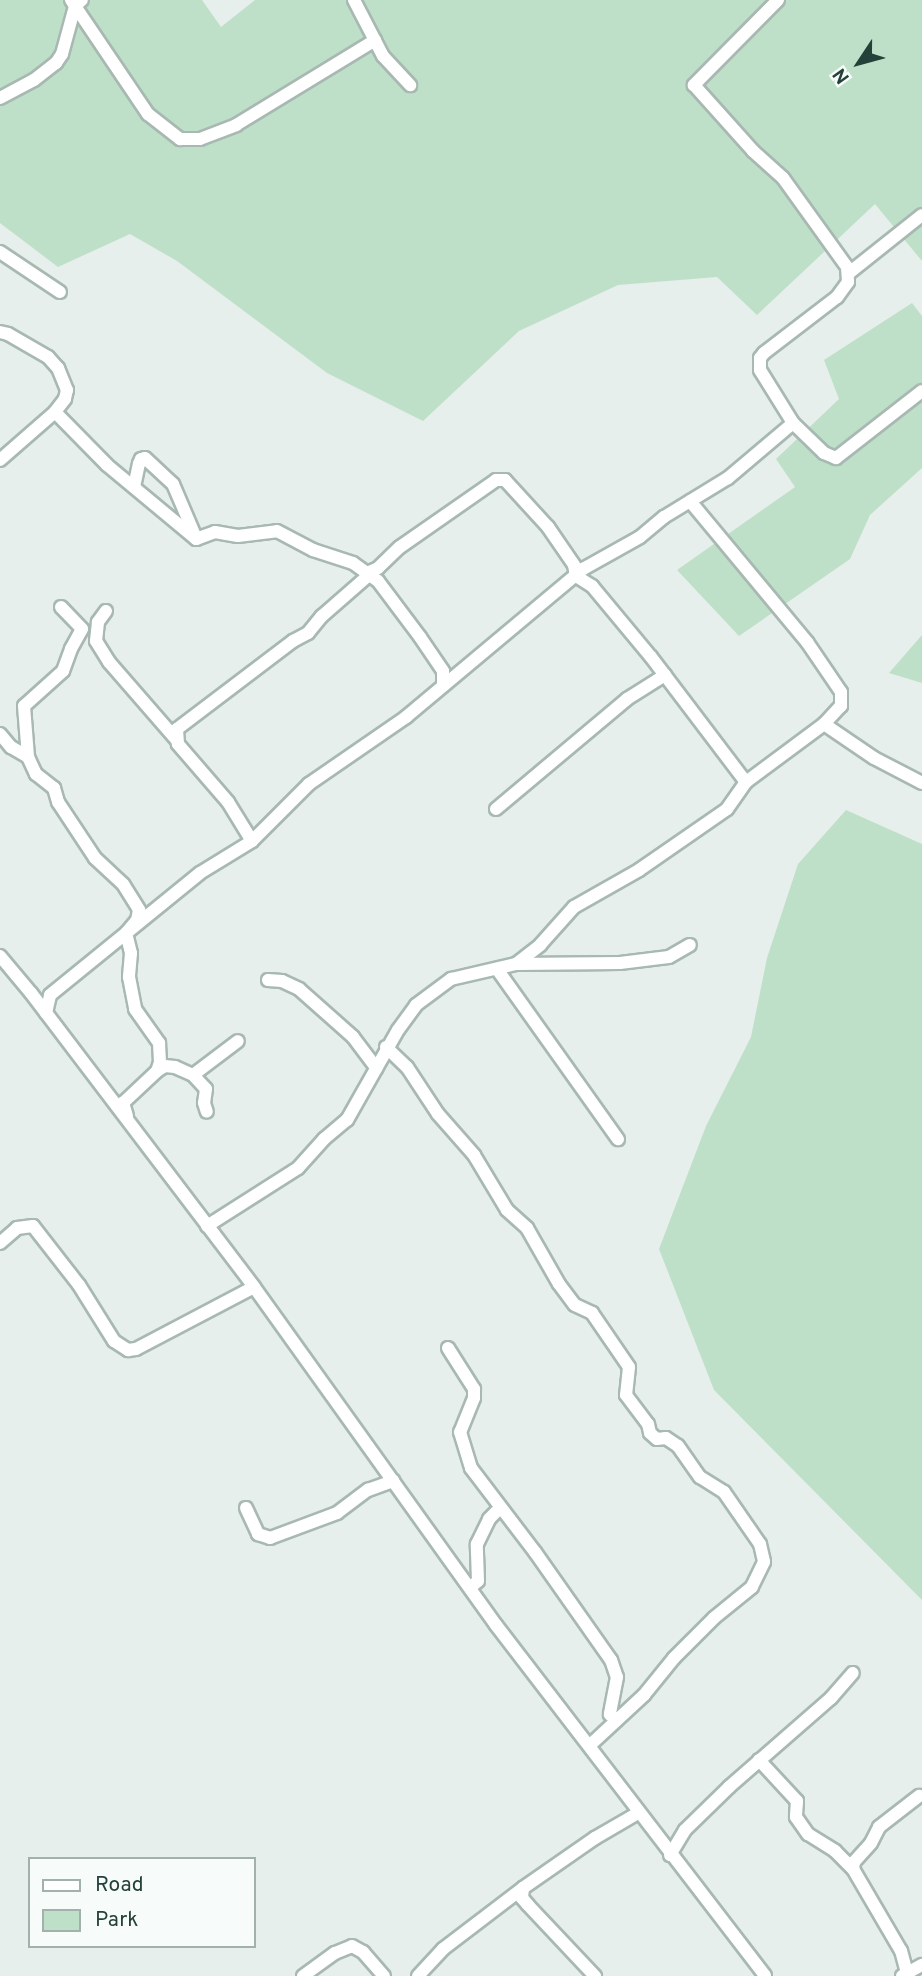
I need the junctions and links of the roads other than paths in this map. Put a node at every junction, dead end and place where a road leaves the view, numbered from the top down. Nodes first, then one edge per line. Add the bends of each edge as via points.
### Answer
1 (354, 0) edge
2 (778, 0) edge
3 (76, 2) edge
4 (375, 40) junction
5 (410, 85) dead end
6 (0, 98) edge
7 (922, 215) edge
8 (0, 252) edge
9 (849, 273) junction
10 (60, 292) dead end
11 (0, 332) edge
12 (922, 391) edge
13 (55, 412) junction
14 (793, 423) junction
15 (0, 460) edge
16 (134, 487) junction
17 (690, 501) junction
18 (197, 539) junction
19 (578, 570) junction
20 (373, 574) junction
21 (61, 607) dead end
22 (106, 611) dead end
23 (82, 629) junction
24 (96, 641) junction
25 (665, 675) junction
26 (443, 685) junction
27 (824, 724) junction
28 (0, 734) edge
29 (176, 739) junction
30 (27, 757) junction
31 (746, 782) junction
32 (922, 783) edge
33 (496, 809) dead end
34 (252, 841) junction
35 (126, 933) junction
36 (690, 945) dead end
37 (0, 956) edge
38 (516, 964) junction
39 (497, 968) junction
40 (268, 980) dead end
41 (31, 993) junction
42 (50, 995) junction
43 (46, 1013) junction
44 (238, 1041) dead end
45 (386, 1047) junction
46 (376, 1068) junction
47 (157, 1071) junction
48 (193, 1074) junction
49 (207, 1112) dead end
50 (134, 1129) junction
51 (618, 1139) dead end
52 (207, 1226) junction
53 (0, 1243) edge
54 (254, 1287) junction
55 (449, 1348) dead end
56 (393, 1480) junction
57 (246, 1508) dead end
58 (499, 1509) junction
59 (471, 1587) junction
60 (852, 1673) dead end
61 (616, 1721) junction
62 (590, 1745) junction
63 (760, 1760) junction
64 (919, 1796) dead end
65 (638, 1812) junction
66 (670, 1854) junction
67 (853, 1869) junction
68 (523, 1888) junction
69 (922, 1965) edge
70 (904, 1974) edge
71 (303, 1976) edge
72 (384, 1976) edge
73 (418, 1976) edge
74 (595, 1976) edge
75 (765, 1976) edge

1 - 4 street
2 - 9 street via 694,85 783,178
3 - 4 street via 148,114 180,139 200,139 236,125
3 - 6 street via 56,63
4 - 5 street via 397,74
7 - 9 street
8 - 10 street
9 - 14 street via 837,297 760,358 760,370
11 - 13 street via 35,348 58,368 67,390
12 - 14 street via 836,458 824,453
13 - 15 street
13 - 16 street via 95,455
14 - 17 street via 740,469
16 - 18 street
16 - 18 street via 145,458 173,484
17 - 19 street via 640,537
17 - 27 street via 777,603 841,692 841,706
18 - 20 street via 215,532 238,536 277,531
19 - 20 street via 537,514 500,479 400,547
19 - 25 street
19 - 26 street
20 - 26 street via 440,665
20 - 29 street via 308,633 180,724
21 - 23 street
22 - 24 street via 98,622
23 - 24 street
23 - 30 street via 63,671 24,706
24 - 29 street
25 - 31 street
25 - 33 street via 626,699
26 - 34 street via 406,717 309,785
27 - 31 street
27 - 32 street via 862,751
28 - 30 street
29 - 34 street via 228,802
30 - 35 street via 36,774 54,788 58,802 95,858 133,897 139,910
31 - 38 street via 727,809 639,870 574,907
34 - 35 street via 200,873
35 - 42 street
35 - 47 street via 135,1009 159,1043
36 - 38 street via 675,955 636,961
37 - 41 street
38 - 39 street
39 - 45 street via 451,979 436,988 416,1005
39 - 51 street
40 - 46 street via 299,989 353,1037
41 - 42 street
41 - 43 street
42 - 43 street
43 - 50 street
44 - 48 street
45 - 46 street
45 - 61 street via 407,1067 474,1155 507,1210 527,1228 559,1284 575,1305 592,1313 629,1367 626,1395 650,1433 678,1446 700,1477 723,1492 760,1544 764,1562 752,1587 714,1618
46 - 52 street via 347,1120 298,1168
47 - 48 street via 165,1066
47 - 50 street via 123,1103
48 - 49 street via 206,1088
50 - 52 street
52 - 54 street
53 - 54 street via 17,1228 33,1226 79,1285 114,1341 128,1350
54 - 56 street
55 - 58 street via 474,1389 460,1432 471,1468
56 - 57 street via 368,1490 337,1513 270,1538 258,1534
56 - 59 street
58 - 59 street via 489,1518 477,1544 478,1581
58 - 61 street via 536,1552 611,1660 617,1677 610,1714
59 - 62 street
60 - 63 street via 831,1698
61 - 62 street
62 - 65 street
63 - 66 street via 685,1830
63 - 67 street via 797,1801 796,1817 808,1834
64 - 67 street via 878,1826
65 - 66 street
65 - 68 street
66 - 75 street
67 - 70 street via 901,1951
68 - 73 street via 443,1949
68 - 74 street via 522,1898
69 - 70 street
71 - 72 street via 335,1952 352,1946

